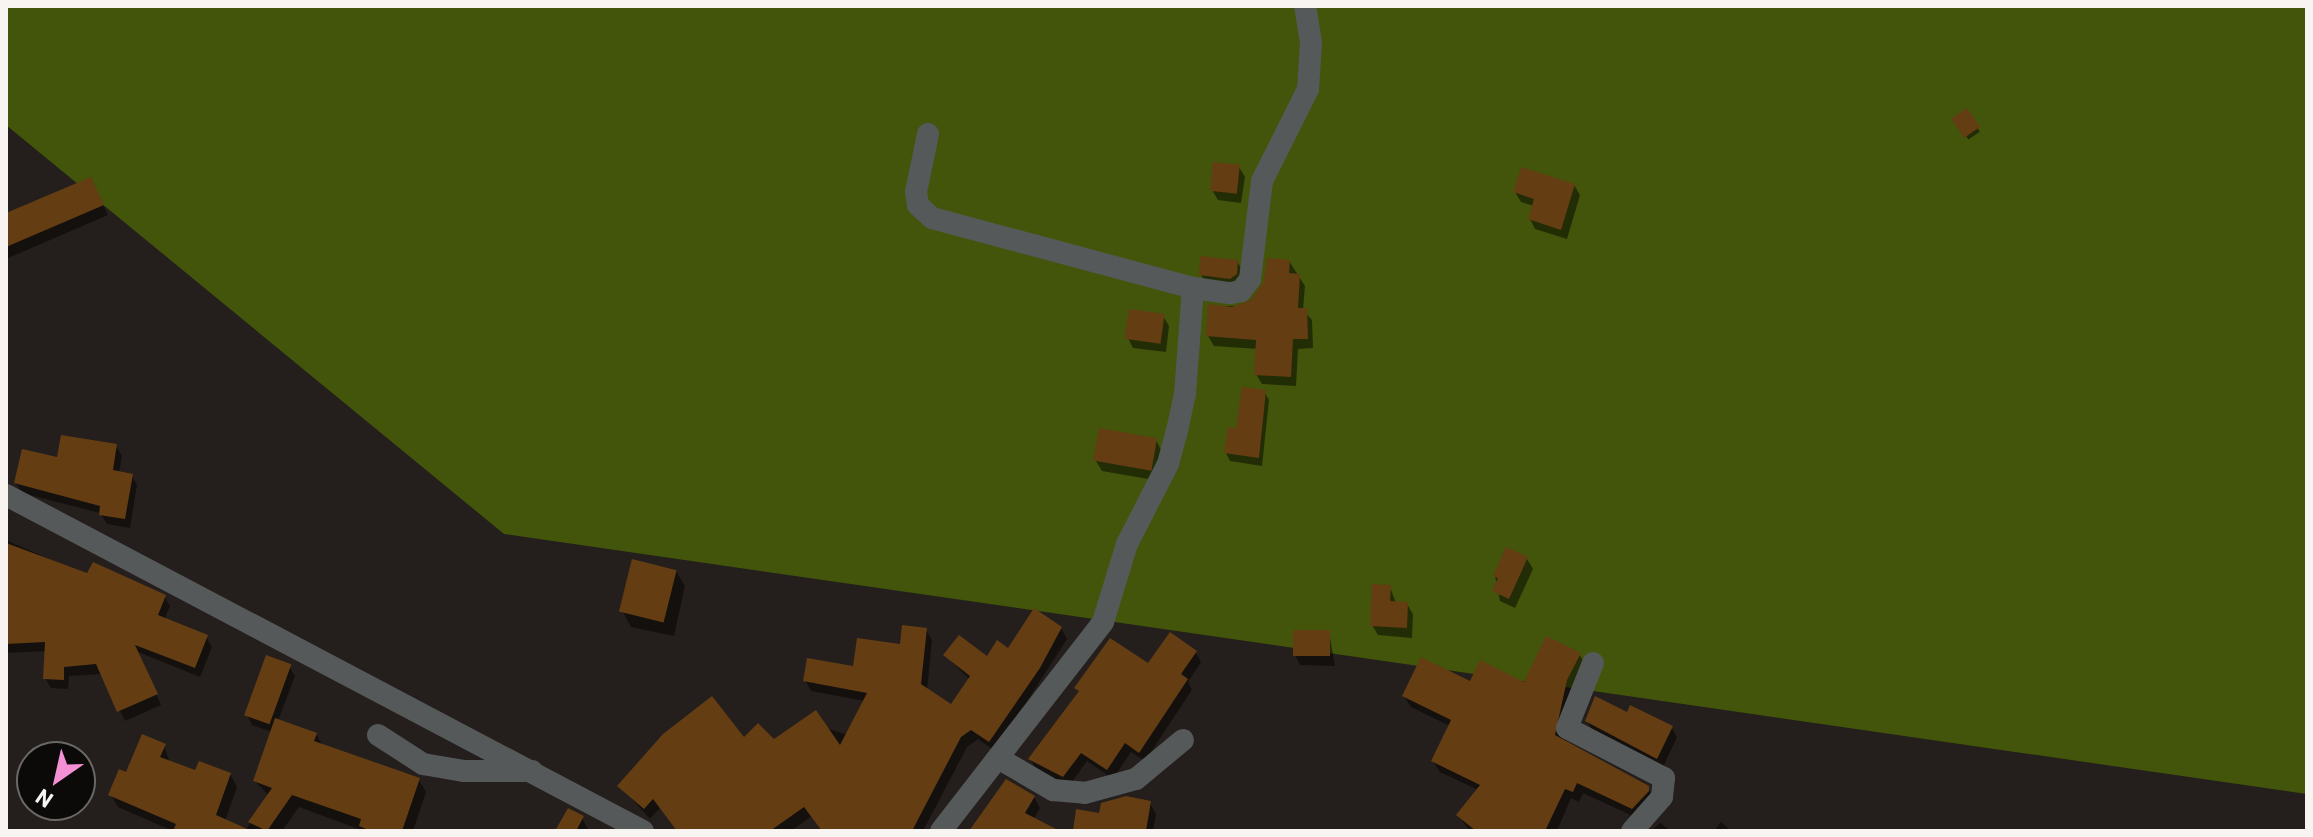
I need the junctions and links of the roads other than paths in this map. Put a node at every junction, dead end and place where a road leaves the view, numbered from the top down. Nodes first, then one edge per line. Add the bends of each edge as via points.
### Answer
1 (1305, 6) edge
2 (928, 134) dead end
3 (1193, 288) junction
4 (6, 495) edge
5 (1593, 663) dead end
6 (378, 735) dead end
7 (1183, 740) dead end
8 (998, 758) junction
9 (532, 771) junction
10 (643, 831) edge
11 (941, 831) edge
12 (1632, 831) edge

1 - 3 street via 1312,64 1308,89 1262,181 1250,279 1241,291 1230,293
2 - 3 street via 916,192 918,205 932,218
3 - 8 street via 1177,431 1168,464 1127,544 1103,622
4 - 9 street
5 - 12 street via 1567,728 1664,778 1662,797
6 - 9 street via 423,764 464,771
7 - 8 street via 1136,779 1085,793 1053,790
8 - 11 street
9 - 10 street

